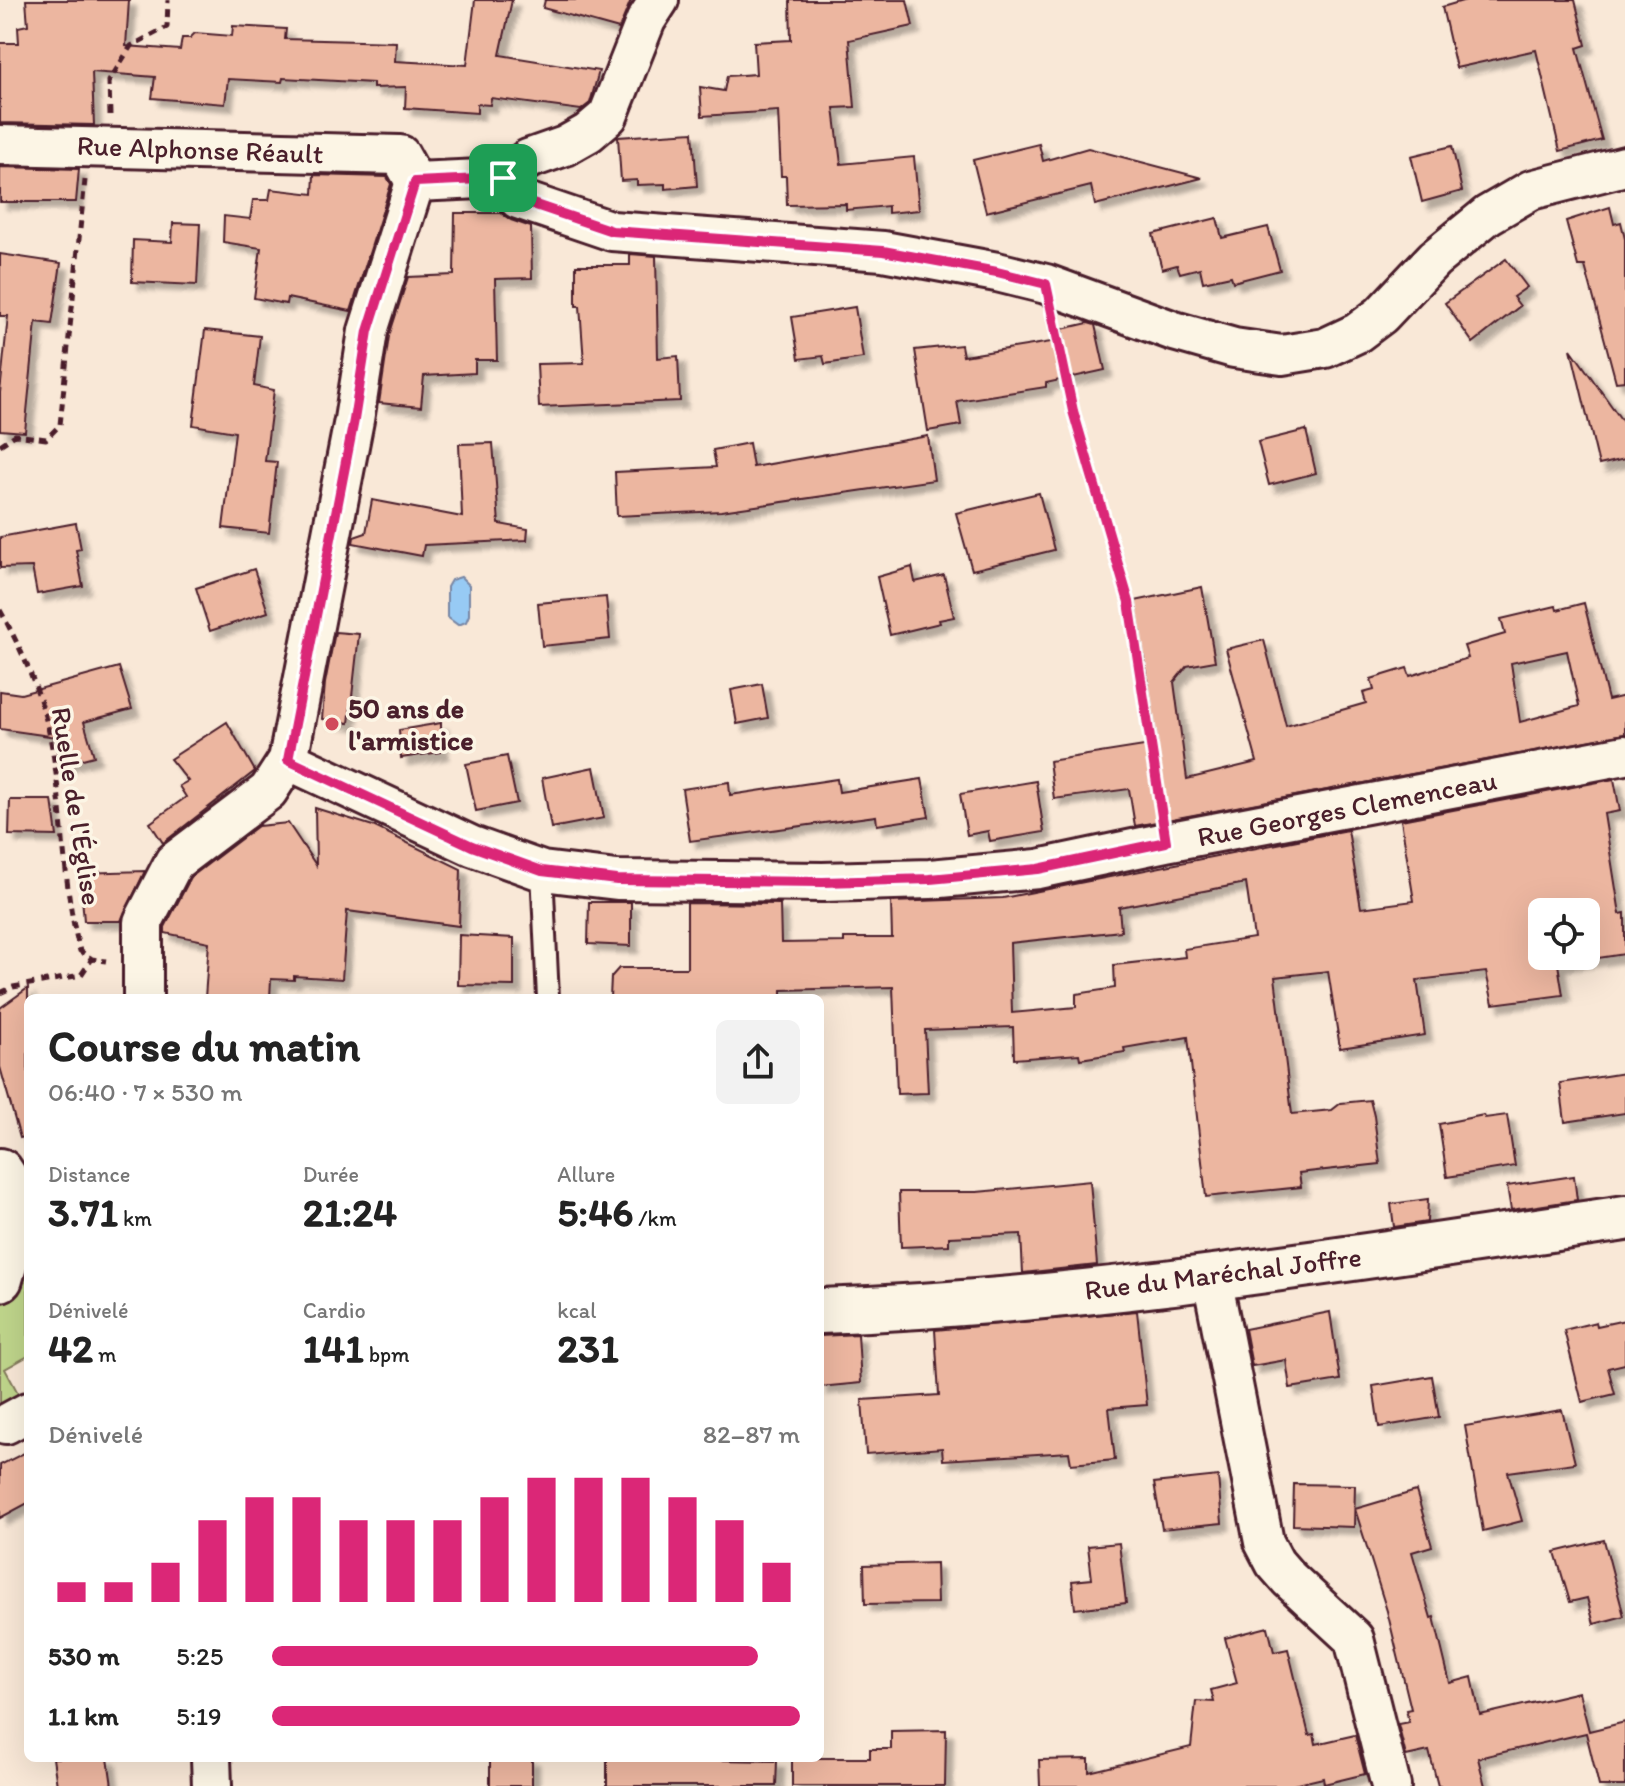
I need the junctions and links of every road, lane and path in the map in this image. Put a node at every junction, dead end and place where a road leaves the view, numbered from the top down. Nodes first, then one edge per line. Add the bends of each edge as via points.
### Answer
1 (168, 0) edge
2 (659, 0) edge
3 (0, 145) edge
4 (99, 146) junction
5 (1625, 166) edge
6 (408, 168) junction
7 (516, 168) junction
8 (1046, 284) junction
9 (0, 445) edge
10 (0, 610) edge
11 (1625, 755) edge
12 (288, 760) junction
13 (1166, 842) junction
14 (542, 871) junction
15 (92, 959) junction
16 (143, 983) edge
17 (0, 993) edge
18 (548, 994) edge
19 (0, 1171) edge
20 (22, 1216) edge
21 (1625, 1218) edge
22 (1212, 1278) junction
23 (0, 1279) edge
24 (824, 1311) edge
25 (211, 1762) edge
26 (212, 1786) edge
27 (1391, 1786) edge

1 - 4 path via 167,27 131,46 109,81
2 - 7 street, Rue Alphonse Réault via 608,116 565,146
3 - 4 street, Rue Alphonse Réault
4 - 6 street, Rue Alphonse Réault
4 - 9 path via 60,425 46,439 15,435
5 - 8 street via 1531,190 1488,215 1434,259 1381,315 1325,348 1282,355 1234,348
6 - 7 street, Rue Alphonse Réault
6 - 12 street via 368,331
7 - 8 street via 518,199 612,231 883,251
8 - 13 path via 1073,411 1129,602
10 - 15 path, Ruelle de l'Église via 44,715 76,937 80,951
11 - 13 street, Rue Georges Clemenceau
12 - 14 street, Rue Georges Clemenceau via 472,846
12 - 16 street via 268,791 174,862 143,922
13 - 14 street, Rue Georges Clemenceau via 1038,869 930,879 617,880
14 - 18 lane
15 - 16 path
15 - 17 path via 81,975
19 - 20 street
20 - 23 street
21 - 22 street, Rue du Maréchal Joffre
22 - 24 street, Rue du Maréchal Joffre
22 - 27 street via 1264,1542 1289,1579 1354,1639
25 - 26 street

